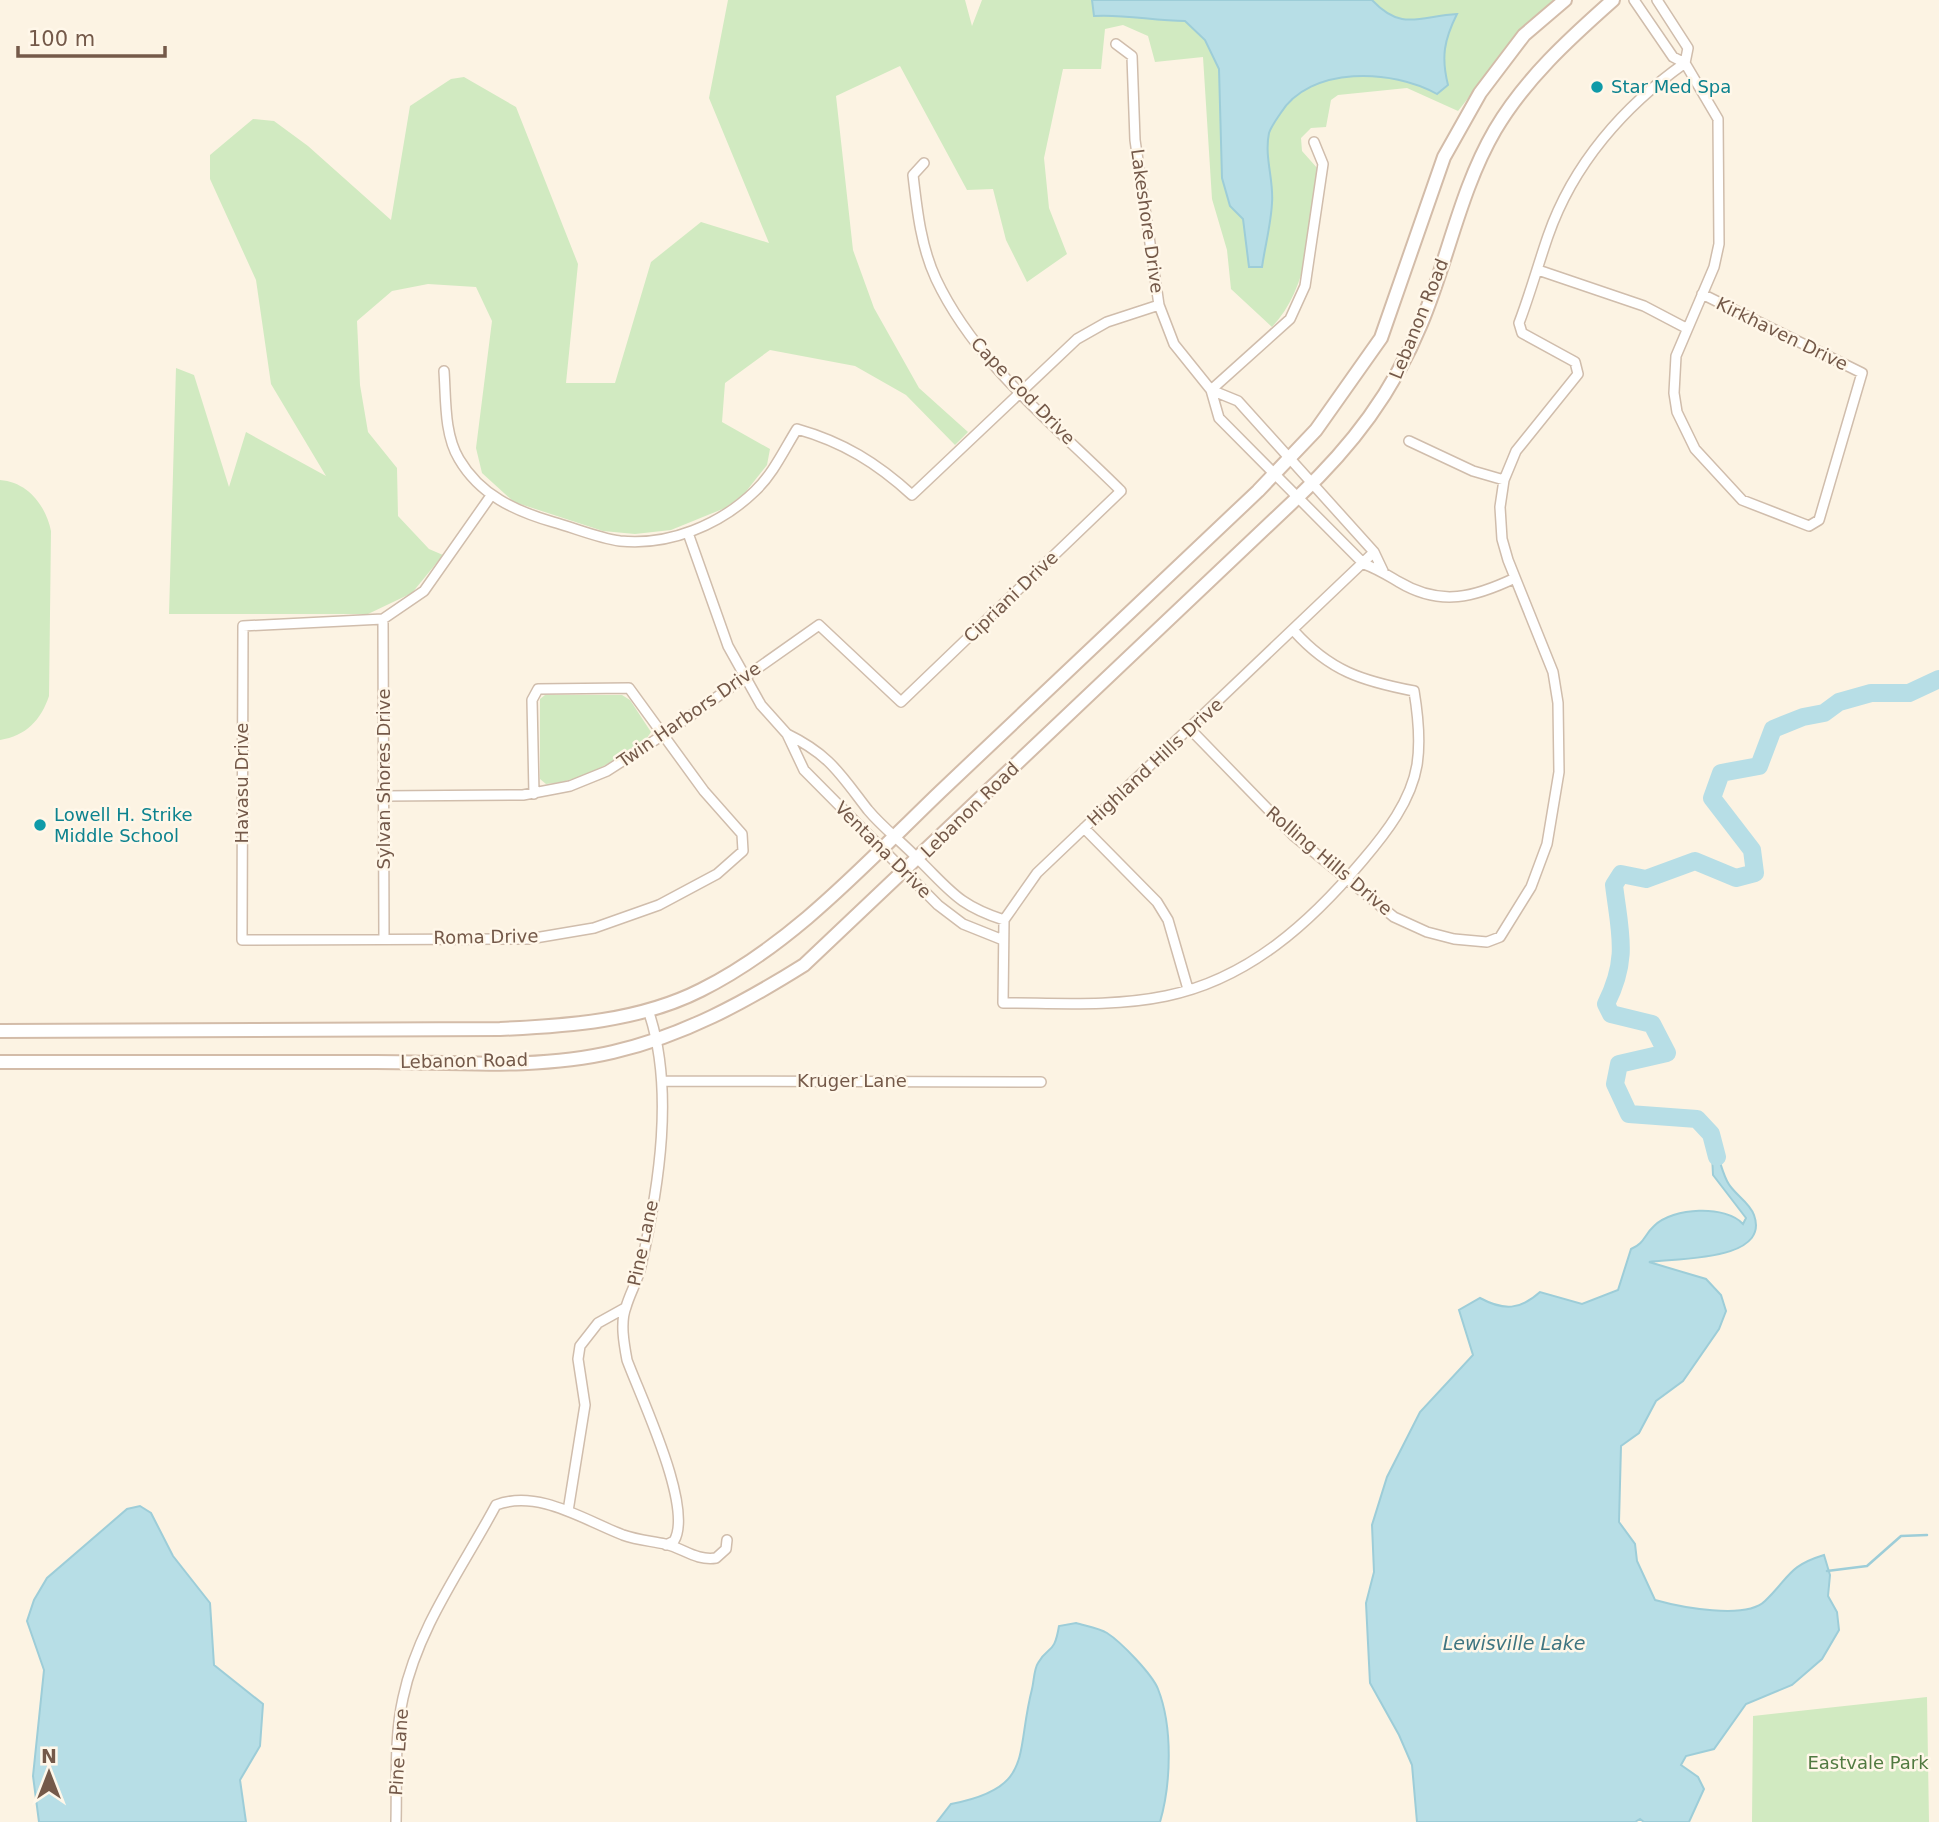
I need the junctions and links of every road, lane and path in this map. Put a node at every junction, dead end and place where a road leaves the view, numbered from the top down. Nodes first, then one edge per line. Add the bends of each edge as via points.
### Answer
1 (1565, 0) edge
2 (1613, 0) edge
3 (1634, 0) edge
4 (1657, 0) edge
5 (1116, 44) dead end
6 (1685, 62) junction
7 (1314, 142) dead end
8 (925, 163) dead end
9 (1538, 271) junction
10 (1702, 295) junction
11 (1159, 305) junction
12 (1686, 328) junction
13 (444, 371) dead end
14 (1211, 390) junction
15 (1020, 391) junction
16 (1409, 441) dead end
17 (1289, 459) junction
18 (1276, 472) junction
19 (1504, 480) junction
20 (1312, 484) junction
21 (1121, 491) joint
22 (1299, 496) junction
23 (491, 497) junction
24 (688, 533) junction
25 (1374, 552) junction
26 (1364, 564) junction
27 (1383, 571) junction
28 (1516, 578) junction
29 (383, 619) junction
30 (819, 625) joint
31 (1294, 631) junction
32 (743, 677) junction
33 (1190, 729) junction
34 (787, 734) junction
35 (663, 736) junction
36 (534, 794) junction
37 (384, 796) junction
38 (1084, 828) junction
39 (894, 836) junction
40 (880, 849) junction
41 (919, 859) junction
42 (904, 873) junction
43 (1348, 878) junction
44 (1004, 920) junction
45 (384, 939) junction
46 (242, 940) joint
47 (1003, 940) junction
48 (1188, 989) junction
49 (648, 1010) junction
50 (0, 1031) edge
51 (659, 1040) junction
52 (0, 1062) edge
53 (664, 1080) junction
54 (1041, 1082) dead end
55 (625, 1308) junction
56 (568, 1511) junction
57 (727, 1540) dead end
58 (666, 1545) junction
59 (396, 1822) edge

1 - 17 main road, Lebanon Road via 1524,35 1480,93 1444,157 1381,338 1341,399
2 - 20 main road, Lebanon Road via 1529,81 1496,130 1468,184 1422,323 1392,387 1356,438
3 - 6 street via 1673,57
4 - 6 street via 1688,48
5 - 11 street, Lakeshore Drive via 1132,56 1135,140
6 - 9 street via 1630,107 1593,152 1569,190
6 - 10 street via 1718,119 1719,244
7 - 14 street via 1323,164 1306,286 1290,319
8 - 15 street, Cape Cod Drive via 914,175 917,216 935,277 984,355
9 - 12 street via 1644,306
9 - 19 street via 1518,328 1567,356 1578,368 1577,377 1528,433
10 - 12 street
10 - 12 street, Kirkhaven Drive via 1862,373 1819,520 1809,526 1748,503 1695,449 1681,422 1674,393 1676,356
11 - 14 street, Lakeshore Drive via 1174,344
11 - 15 street via 1107,322 1077,338
13 - 23 street via 448,425 458,459
14 - 17 street, Lakeshore Drive via 1238,401
14 - 18 street, Lakeshore Drive via 1219,418
15 - 21 street, Cape Cod Drive
15 - 24 street via 912,495 861,454 797,429 757,490 732,510
16 - 19 street
17 - 18 main road, Lebanon Road
17 - 20 street, Lakeshore Drive
18 - 22 street, Lakeshore Drive
18 - 39 main road, Lebanon Road
19 - 28 street via 1502,539
20 - 22 main road, Lebanon Road
20 - 25 street, Lakeshore Drive
21 - 30 street, Cipriani Drive via 901,702
22 - 26 street, Lakeshore Drive
22 - 41 main road, Lebanon Road
23 - 24 street via 535,516 619,541 660,541
23 - 29 street via 424,591
24 - 32 street, Ventana Drive
25 - 26 street, Highland Hills Drive
25 - 27 street, Lakeshore Drive
26 - 27 street, Lakeshore Drive
26 - 31 street, Highland Hills Drive
27 - 28 street, Lakeshore Drive via 1419,592 1449,597 1480,594
28 - 43 street, Rolling Hills Drive via 1553,672 1558,703 1559,772 1547,844 1531,887 1496,940 1454,939 1394,917
29 - 37 street, Sylvan Shores Drive
29 - 46 street, Havasu Drive via 243,626
30 - 32 street, Twin Harbors Drive
31 - 33 street, Highland Hills Drive
31 - 43 street via 1346,674 1414,691 1419,719 1417,765 1406,799 1384,835
32 - 34 street, Ventana Drive
32 - 35 street, Twin Harbors Drive
33 - 38 street, Highland Hills Drive
33 - 43 street, Rolling Hills Drive via 1282,824
34 - 39 street, Ventana Drive via 841,772
34 - 40 street, Ventana Drive via 804,770
35 - 36 street, Twin Harbors Drive via 607,771
35 - 36 street via 629,688 538,690 532,700
35 - 45 street, Roma Drive via 741,834 743,851 717,874 659,905 594,928 529,939
36 - 37 street, Twin Harbors Drive
37 - 45 street, Sylvan Shores Drive
38 - 44 street, Highland Hills Drive via 1037,873
38 - 48 street via 1157,902 1168,920
39 - 40 main road, Lebanon Road
39 - 41 street, Ventana Drive
40 - 42 street, Ventana Drive
40 - 49 main road, Lebanon Road via 775,946 699,991
41 - 42 main road, Lebanon Road
41 - 44 street, Ventana Drive via 950,894 976,911
42 - 47 street, Ventana Drive via 963,924
42 - 51 main road, Lebanon Road via 804,965 745,1002
43 - 48 street via 1308,922 1268,952
44 - 47 street
45 - 46 street, Roma Drive
47 - 48 street via 1003,1003 1126,1002
49 - 50 main road, Lebanon Road via 563,1026 500,1029
49 - 51 street, Pine Lane
51 - 52 main road, Lebanon Road via 611,1053 497,1062
51 - 53 street, Pine Lane
53 - 54 street, Kruger Lane
53 - 55 street, Pine Lane via 655,1183 642,1259
55 - 56 street via 598,1323 580,1346 586,1405
55 - 58 street, Pine Lane via 627,1360 674,1483 679,1510 679,1533
56 - 58 street, Pine Lane via 625,1536
56 - 59 street, Pine Lane via 514,1498 496,1505 473,1542 430,1622 403,1699
57 - 58 street, Pine Lane via 726,1549 712,1559

